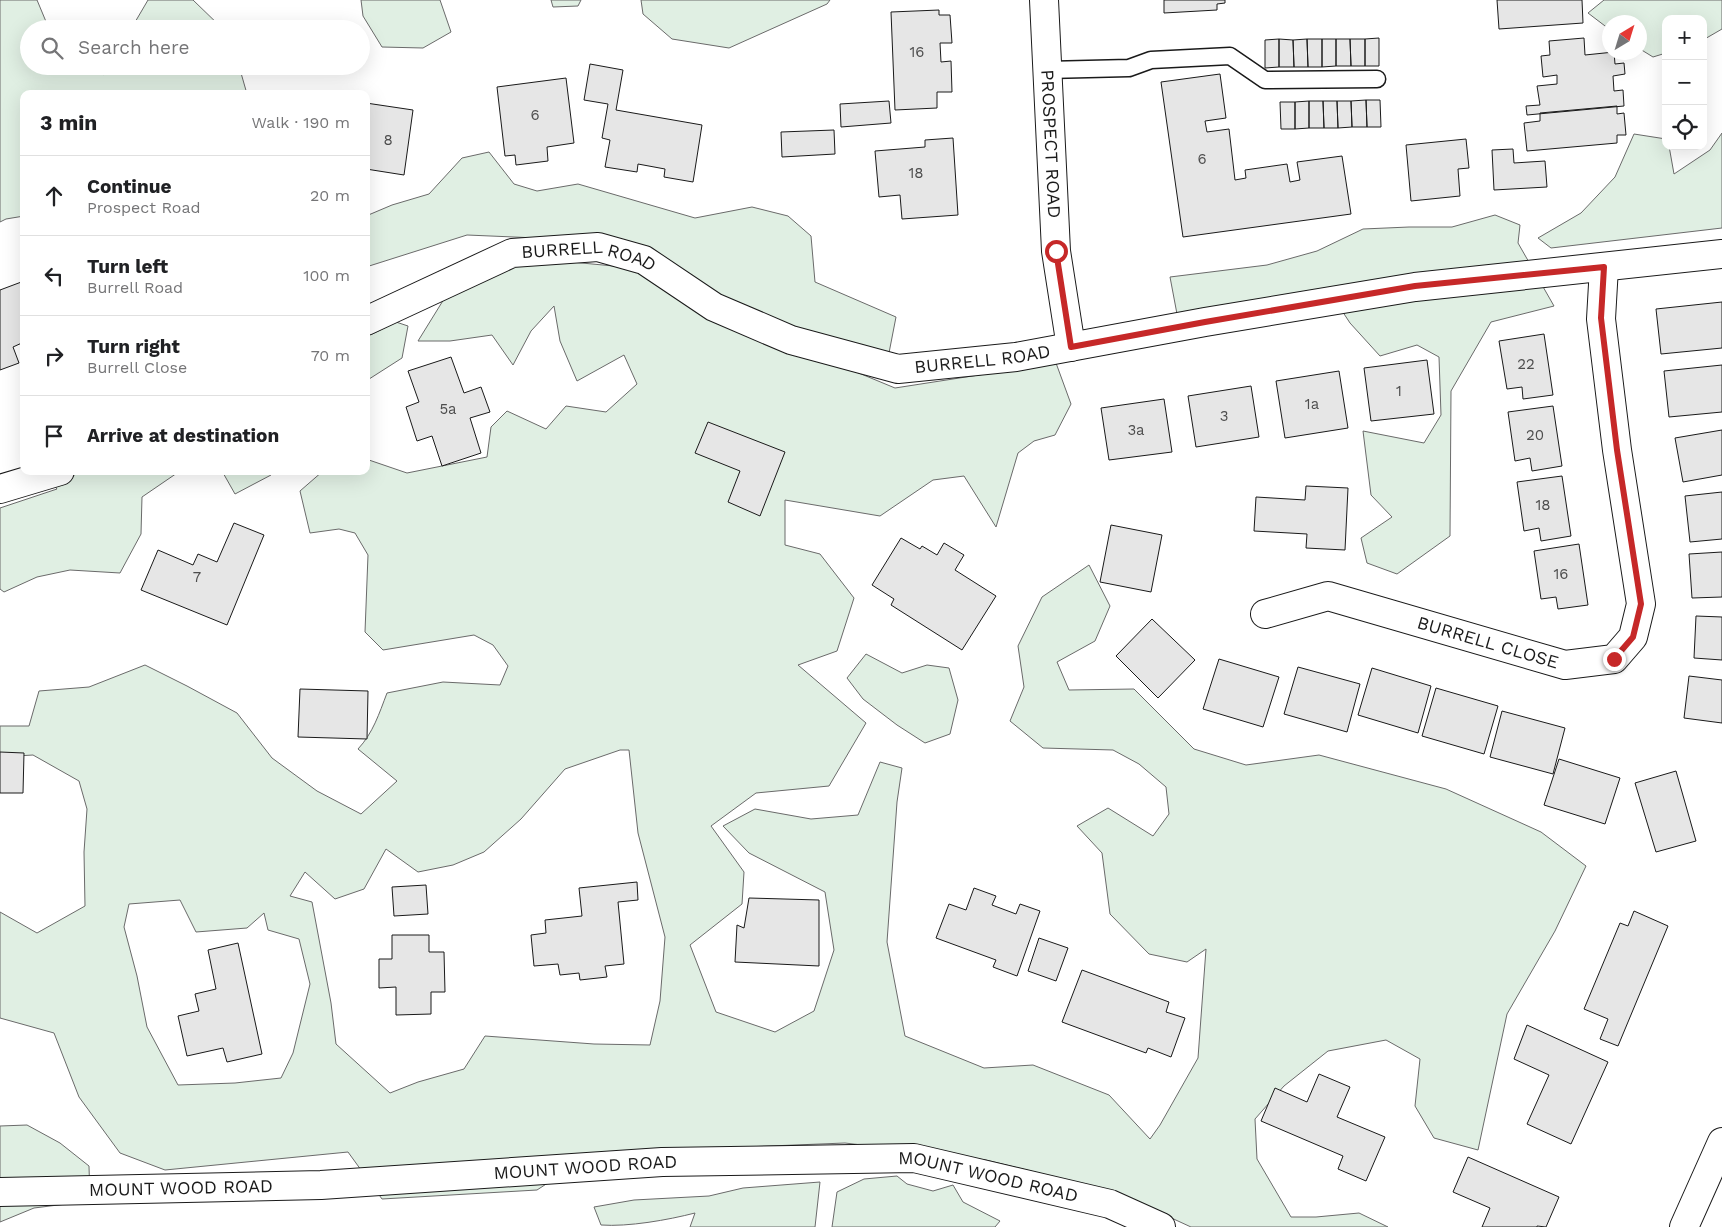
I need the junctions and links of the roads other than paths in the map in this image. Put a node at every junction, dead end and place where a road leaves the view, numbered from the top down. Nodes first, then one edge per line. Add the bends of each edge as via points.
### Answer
1 (1044, 0) edge
2 (1047, 70) junction
3 (1377, 79) dead end
4 (1722, 254) edge
5 (1604, 267) junction
6 (370, 319) edge
7 (1071, 347) junction
8 (47, 475) edge
9 (0, 489) edge
10 (1265, 614) dead end
11 (1722, 1142) edge
12 (0, 1192) edge
13 (1161, 1227) edge
14 (1684, 1227) edge

1 - 2 street, PROSPECT ROAD
2 - 3 lane via 1129,68 1151,60 1230,56 1265,80
2 - 7 street, PROSPECT ROAD via 1056,251
4 - 5 street, BURRELL ROAD
5 - 7 street, BURRELL ROAD via 1415,286
5 - 10 street, BURRELL CLOSE via 1601,318 1641,604 1633,637 1614,659 1565,665 1328,596
6 - 7 street, BURRELL ROAD via 512,253 598,247 644,260 714,307 790,340 898,368 1016,357
8 - 9 street
11 - 14 street
12 - 13 street, MOUNT WOOD ROAD via 321,1184 662,1162 914,1158 1110,1204

